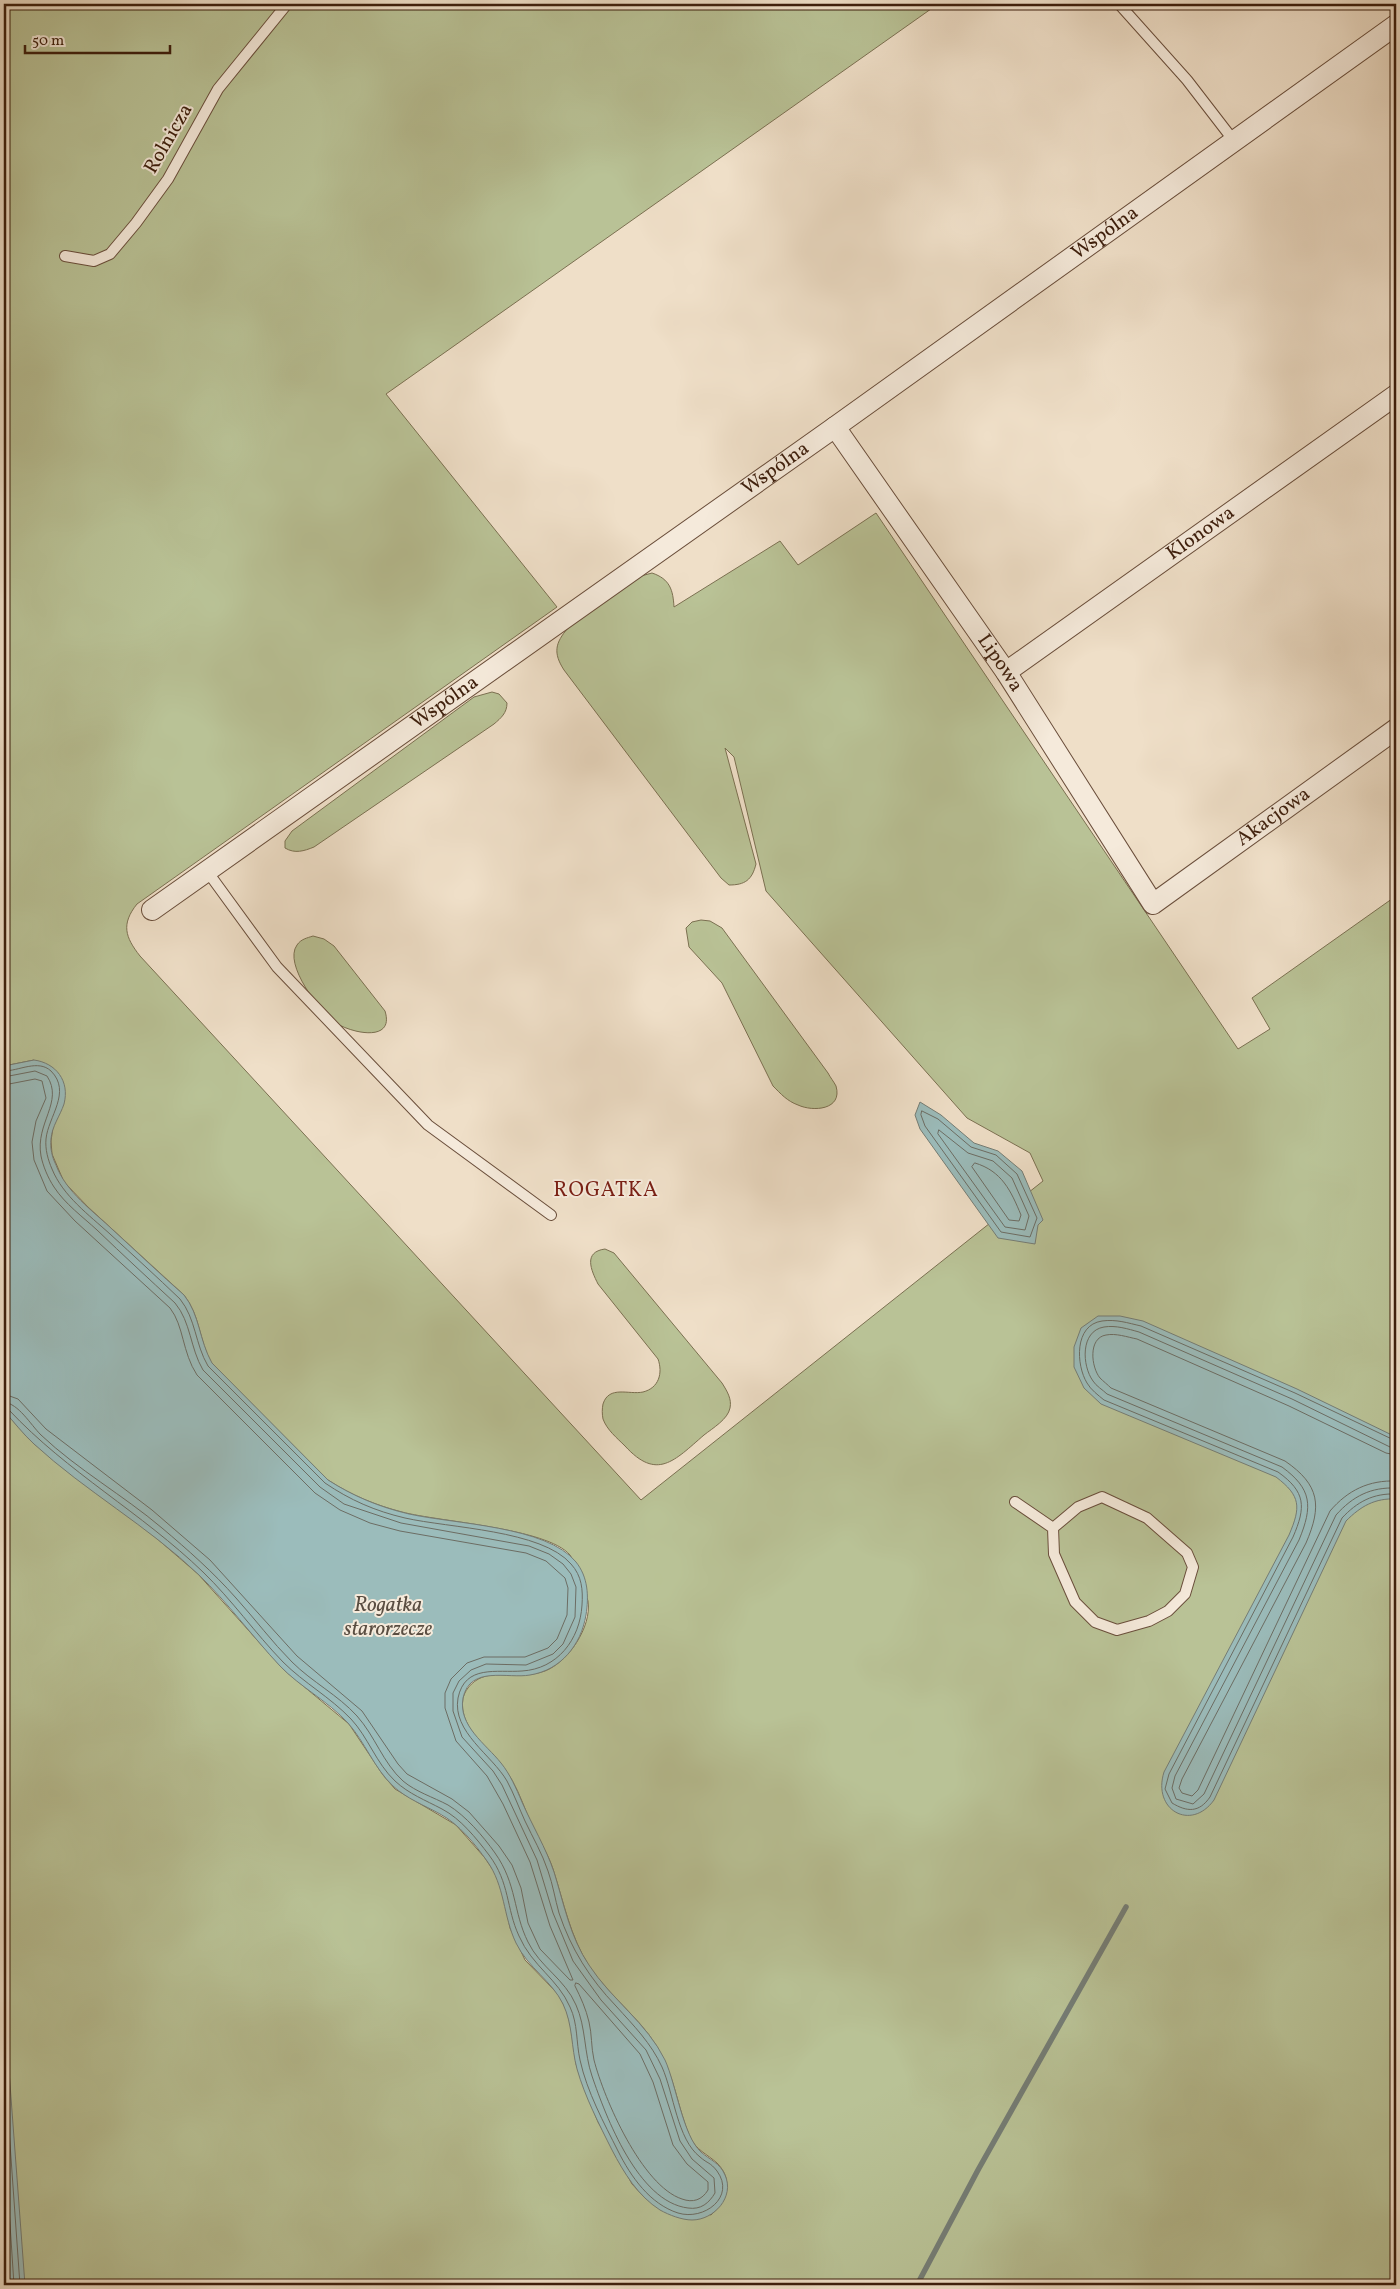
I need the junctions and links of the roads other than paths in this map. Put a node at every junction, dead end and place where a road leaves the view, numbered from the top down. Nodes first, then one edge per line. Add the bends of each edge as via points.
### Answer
1 (287, 4) edge
2 (1119, 4) edge
3 (1396, 25) edge
4 (1234, 141) junction
5 (65, 256) dead end
6 (1396, 395) edge
7 (835, 427) junction
8 (1006, 672) junction
9 (1396, 729) edge
10 (207, 871) junction
11 (1153, 904) joint
12 (152, 910) dead end
13 (551, 1215) dead end
14 (1015, 1502) dead end
15 (1053, 1528) junction

1 - 5 lane, Rolnicza via 218,89 168,178 110,254 94,261
2 - 4 lane via 1188,80
3 - 4 street, Wspólna
4 - 7 street, Wspólna
6 - 8 street, Klonowa
7 - 8 street, Lipowa
7 - 10 street, Wspólna
8 - 11 street, Lipowa
9 - 11 street, Akacjowa
10 - 12 street, Wspólna
10 - 13 lane via 277,967 428,1125
14 - 15 lane
15 - 15 lane via 1054,1554 1075,1602 1095,1622 1116,1630 1149,1622 1168,1611 1185,1594 1193,1567 1187,1553 1147,1518 1102,1497 1078,1507

